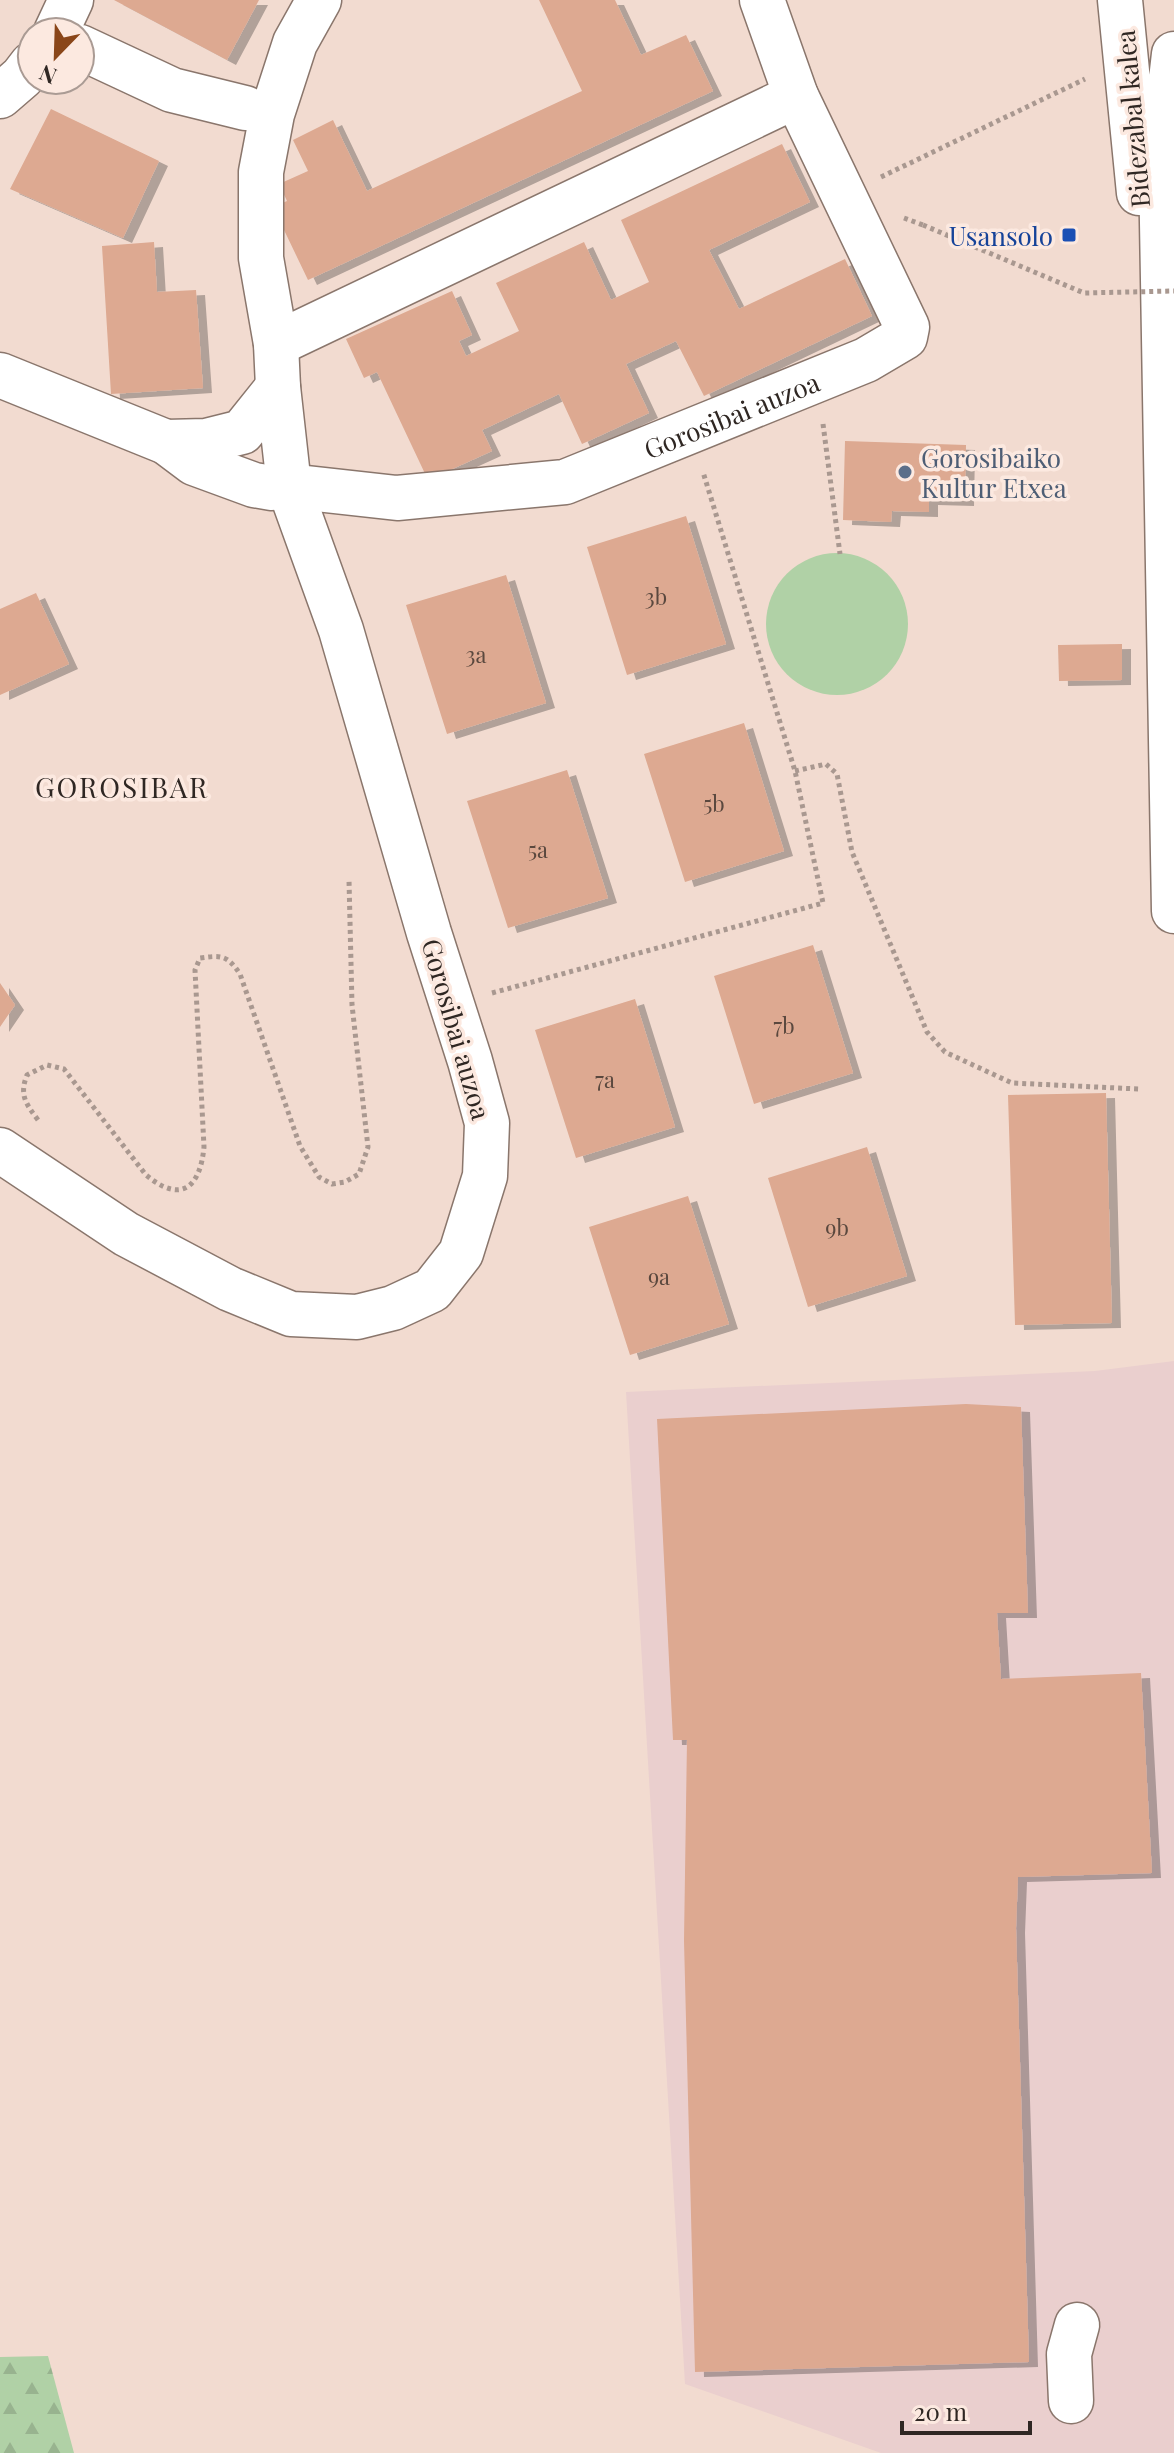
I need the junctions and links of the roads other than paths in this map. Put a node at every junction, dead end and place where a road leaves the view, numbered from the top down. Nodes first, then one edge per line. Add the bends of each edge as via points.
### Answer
1 (319, 0) edge
2 (762, 0) edge
3 (1120, 0) edge
4 (96, 54) edge
5 (1174, 54) edge
6 (16, 82) edge
7 (0, 96) edge
8 (796, 96) junction
9 (245, 108) dead end
10 (276, 344) junction
11 (0, 375) edge
12 (278, 387) junction
13 (1164, 395) junction
14 (242, 432) junction
15 (166, 442) junction
16 (271, 485) junction
17 (1174, 911) edge
18 (0, 1150) edge
19 (1077, 2325) dead end
20 (1071, 2401) dead end

1 - 10 main road, Gorosibai auzoa via 290,57 261,172 261,258
2 - 8 main road, Gorosibai auzoa
3 - 13 main road, Bidezabal kalea via 1152,330
4 - 9 main road via 172,90
5 - 13 main road, Bidezabal kalea via 1161,165
6 - 7 main road
8 - 10 main road
8 - 16 main road, Gorosibai auzoa via 907,327 897,343 565,482 397,498
10 - 12 main road, Gorosibai auzoa
11 - 15 main road, Gorosibai auzoa
12 - 14 main road
12 - 16 main road, Gorosibai auzoa
13 - 17 main road, Bidezabal kalea
14 - 15 main road via 206,441
14 - 16 main road via 244,455
15 - 16 main road, Gorosibai auzoa via 194,463
16 - 18 main road, Gorosibai auzoa via 341,630 487,1123 485,1176 461,1253 432,1290 393,1308 357,1317 291,1314 230,1289 126,1234
19 - 20 main road via 1069,2354

